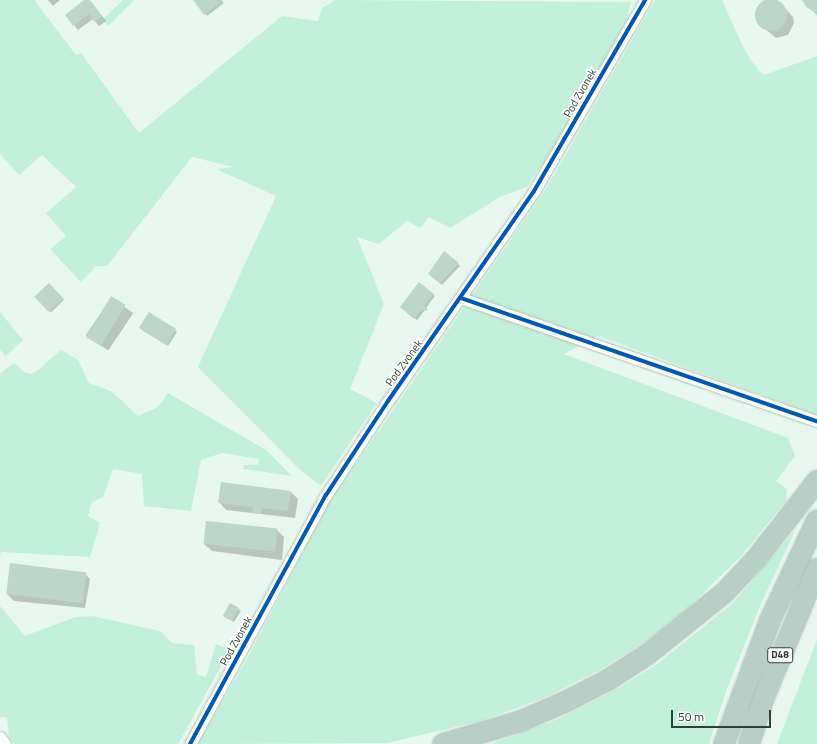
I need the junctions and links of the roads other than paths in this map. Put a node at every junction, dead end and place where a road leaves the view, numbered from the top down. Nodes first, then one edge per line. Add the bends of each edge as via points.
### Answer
1 (645, 0) edge
2 (461, 298) junction
3 (817, 421) edge
4 (817, 481) edge
5 (817, 520) edge
6 (817, 569) edge
7 (0, 737) edge
8 (5, 744) edge
9 (190, 744) edge
10 (443, 744) edge
11 (724, 744) edge
12 (749, 744) edge

1 - 2 street, Pod Zvonek via 534,191
2 - 3 street
2 - 9 street, Pod Zvonek via 326,495
4 - 10 highway via 766,547 724,593 648,654 608,680 565,702 521,721
5 - 11 highway, D48 via 770,620
6 - 12 highway, D48 via 766,692
7 - 8 street

